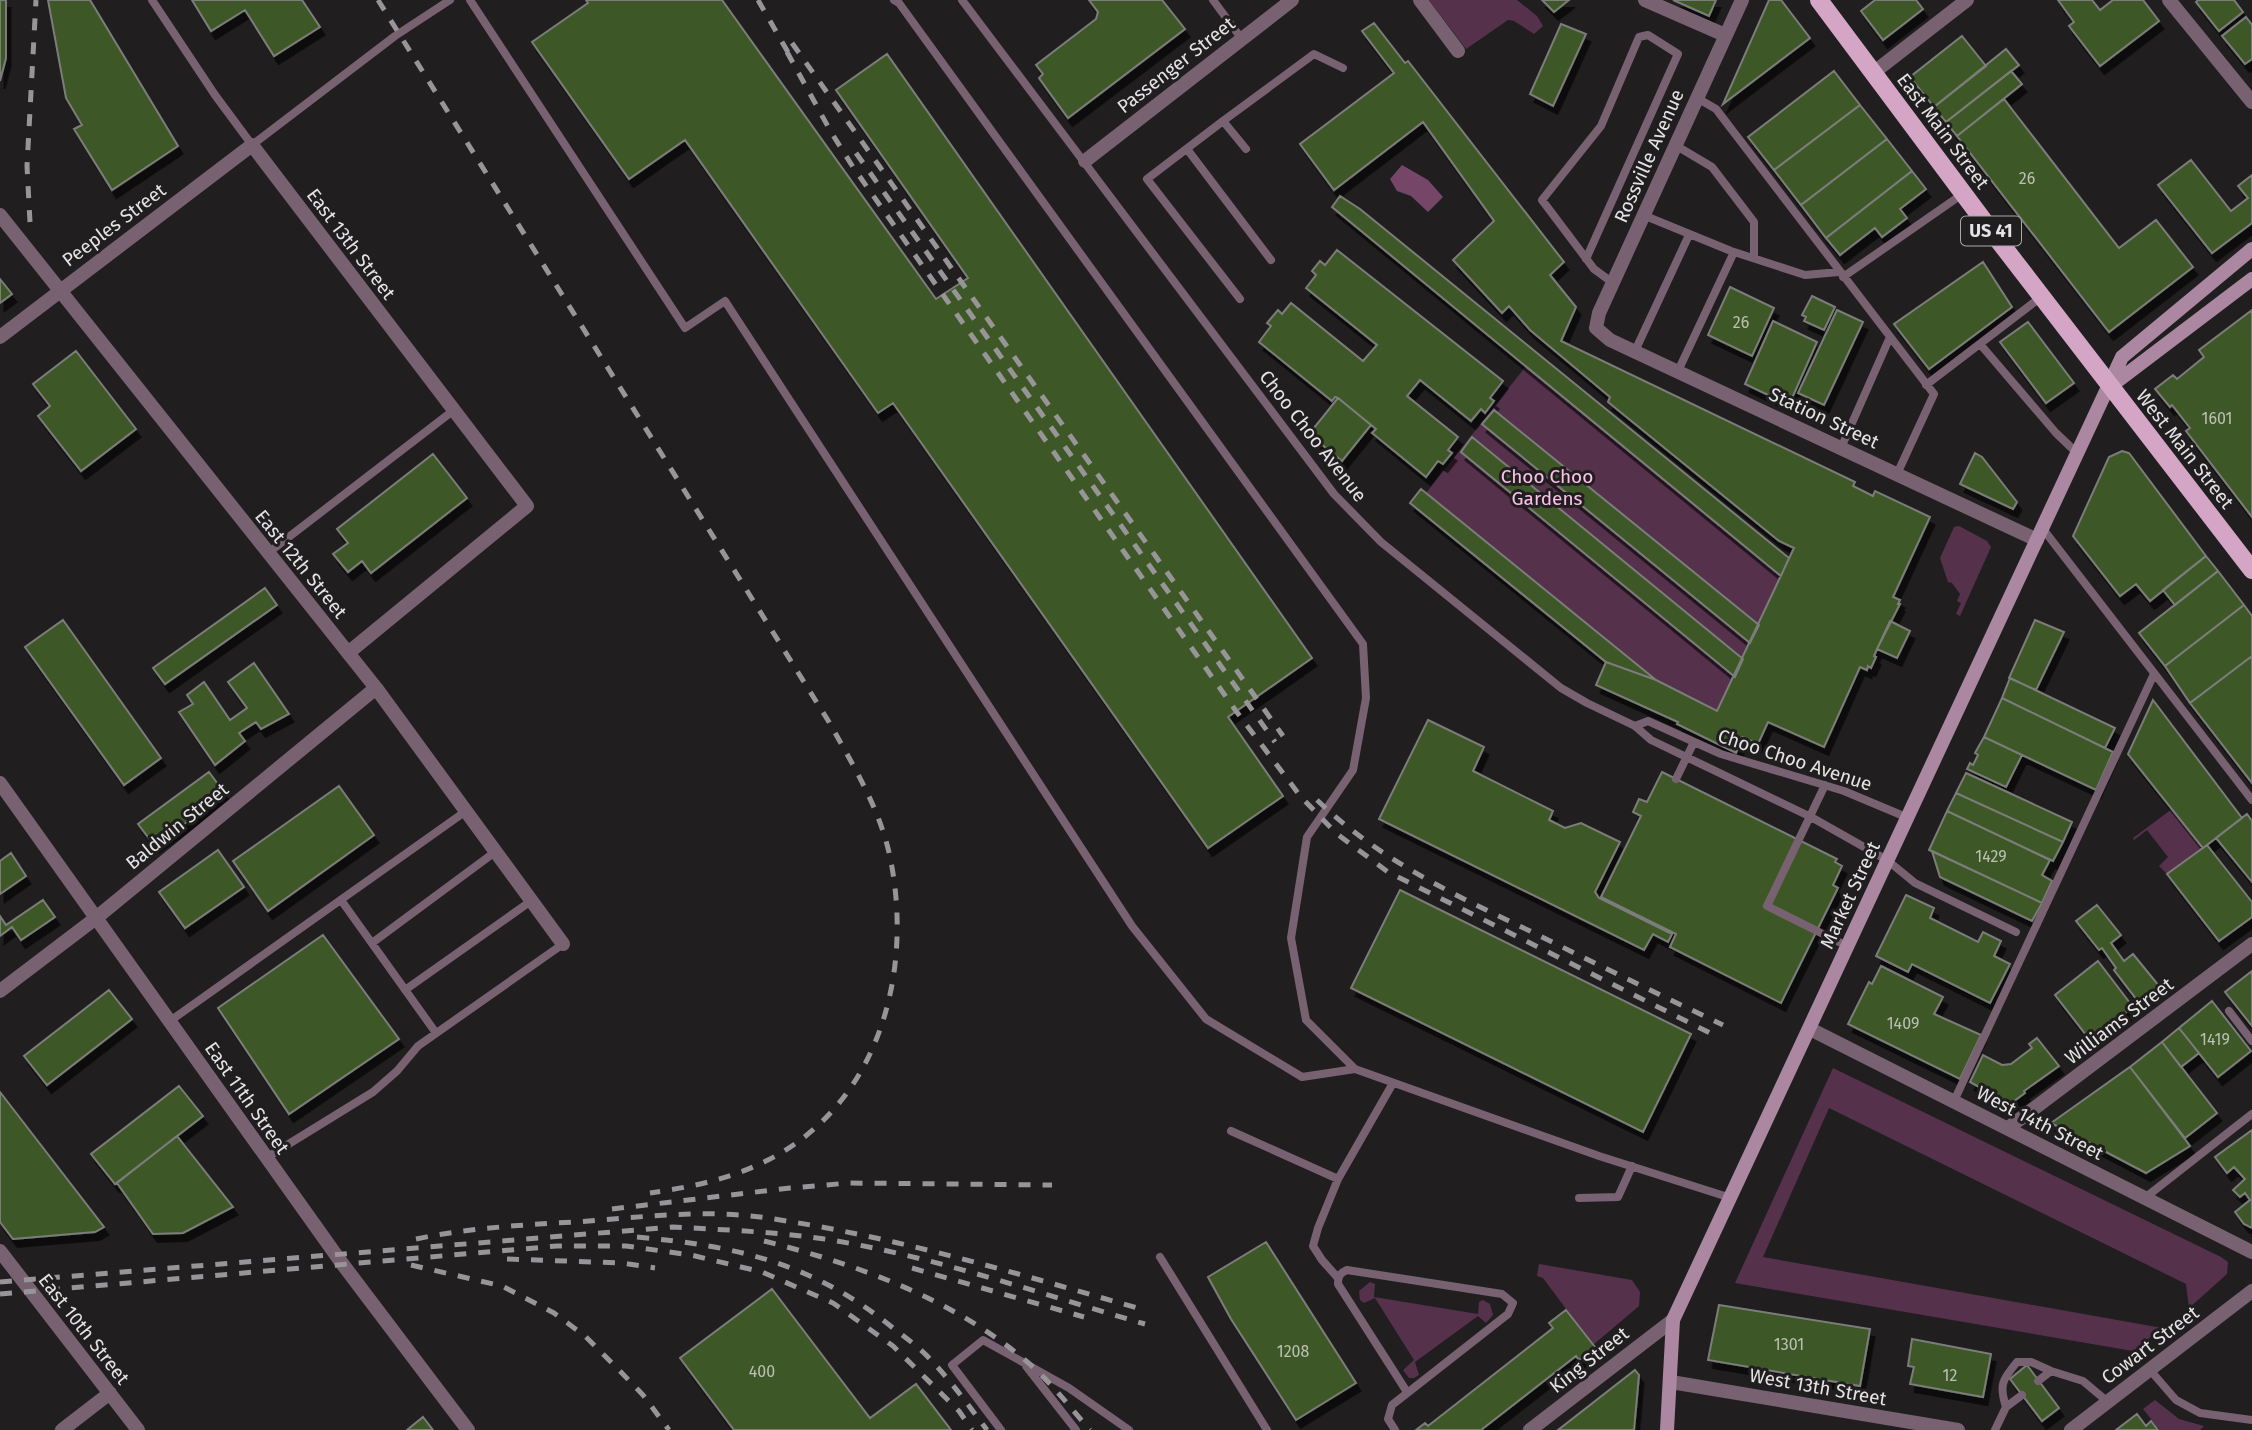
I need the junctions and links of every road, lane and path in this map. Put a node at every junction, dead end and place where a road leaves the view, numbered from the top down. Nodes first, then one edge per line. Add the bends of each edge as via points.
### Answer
1 (152, 0) edge
2 (450, 0) edge
3 (470, 0) edge
4 (894, 0) edge
5 (962, 0) edge
6 (1214, 0) edge
7 (1292, 0) edge
8 (1420, 0) edge
9 (1645, 0) edge
10 (1742, 0) edge
11 (1819, 0) edge
12 (1967, 0) edge
13 (2169, 0) edge
14 (1725, 35) junction
15 (1241, 38) junction
16 (1458, 51) dead end
17 (1343, 68) dead end
18 (1873, 73) junction
19 (2250, 96) edge
20 (1696, 98) junction
21 (1223, 121) junction
22 (252, 145) junction
23 (1675, 145) junction
24 (1187, 149) junction
25 (1246, 149) dead end
26 (1085, 161) junction
27 (1964, 192) junction
28 (0, 215) edge
29 (1643, 215) junction
30 (1689, 235) junction
31 (2252, 249) edge
32 (1734, 252) junction
33 (1754, 258) junction
34 (1586, 259) junction
35 (1271, 260) dead end
36 (1841, 275) junction
37 (2252, 279) edge
38 (1613, 283) junction
39 (59, 291) junction
40 (2042, 296) junction
41 (1240, 299) dead end
42 (1597, 328) joint
43 (0, 337) edge
44 (1890, 337) junction
45 (1980, 344) junction
46 (1635, 351) junction
47 (1678, 371) junction
48 (1926, 385) junction
49 (2110, 387) junction
50 (454, 410) junction
51 (1840, 447) junction
52 (2078, 454) junction
53 (1896, 474) junction
54 (2040, 535) junction
55 (268, 554) junction
56 (2252, 570) edge
57 (348, 653) junction
58 (2154, 674) junction
59 (376, 688) junction
60 (1635, 726) junction
61 (1694, 742) junction
62 (1686, 758) junction
63 (1676, 779) dead end
64 (0, 783) edge
65 (1825, 785) junction
66 (2252, 800) edge
67 (466, 811) junction
68 (1811, 817) junction
69 (1906, 817) junction
70 (495, 852) junction
71 (1887, 860) junction
72 (341, 900) junction
73 (531, 901) junction
74 (96, 918) junction
75 (2017, 932) dead end
76 (372, 943) junction
77 (563, 944) joint
78 (2252, 944) edge
79 (1847, 946) junction
80 (405, 990) junction
81 (0, 991) edge
82 (2228, 1011) dead end
83 (170, 1021) junction
84 (1810, 1029) junction
85 (436, 1033) junction
86 (2252, 1041) edge
87 (1356, 1069) junction
88 (1393, 1083) junction
89 (1954, 1101) junction
90 (2252, 1114) edge
91 (2008, 1128) junction
92 (1231, 1131) dead end
93 (266, 1158) junction
94 (1632, 1166) junction
95 (1338, 1178) junction
96 (2146, 1197) junction
97 (1579, 1198) dead end
98 (1731, 1198) junction
99 (0, 1251) edge
100 (2252, 1252) edge
101 (1160, 1257) dead end
102 (1338, 1278) junction
103 (2252, 1291) edge
104 (1673, 1320) junction
105 (1023, 1362) junction
106 (2150, 1370) junction
107 (2051, 1371) junction
108 (2038, 1381) dead end
109 (1671, 1382) junction
110 (1406, 1392) junction
111 (110, 1393) junction
112 (2022, 1395) dead end
113 (2108, 1402) junction
114 (2006, 1407) junction
115 (2252, 1420) edge
116 (62, 1430) edge
117 (138, 1430) edge
118 (468, 1430) edge
119 (1001, 1430) edge
120 (1076, 1430) edge
121 (1129, 1430) edge
122 (1267, 1430) edge
123 (1395, 1430) edge
124 (1530, 1430) edge
125 (1667, 1430) edge
126 (1958, 1430) edge
127 (1995, 1430) edge
128 (2071, 1430) edge

1 - 22 lane, East 13th Street
2 - 22 lane
3 - 87 lane via 685,328 725,301 1132,926 1206,1019 1302,1077
4 - 87 lane via 1363,644 1366,698 1353,770 1307,837 1291,938 1306,1020
5 - 26 lane, Choo Choo Avenue
6 - 15 lane
7 - 15 street, Passenger Street
8 - 16 street
9 - 14 street
10 - 14 street, Rossville Avenue
11 - 18 main road, East Main Street / US 41
12 - 18 street
13 - 19 street
14 - 20 street, Rossville Avenue
15 - 26 street, Passenger Street
17 - 21 lane via 1314,54
18 - 27 main road, East Main Street / US 41
20 - 23 street, Rossville Avenue
20 - 36 lane via 1716,108
21 - 24 lane
21 - 25 lane
22 - 39 street, Peeples Street
22 - 50 street, East 13th Street
23 - 29 street, Rossville Avenue
23 - 33 lane via 1712,167 1754,222
24 - 35 lane
24 - 41 lane via 1147,179
26 - 60 lane, Choo Choo Avenue via 1347,508 1381,542 1561,688
27 - 36 lane
27 - 40 main road, East Main Street / US 41
28 - 39 street, East 12th Street
29 - 30 lane
29 - 38 street, Rossville Avenue
30 - 32 lane
30 - 46 lane
31 - 49 main road, Market Street via 2122,357
32 - 33 lane
32 - 47 lane
33 - 36 lane via 1805,275
34 - 34 lane via 1678,54 1648,35 1639,37 1601,126 1542,200
34 - 38 lane
36 - 44 lane
37 - 49 main road
38 - 42 street, Rossville Avenue
39 - 43 street, Peeples Street
39 - 55 street, East 12th Street
40 - 45 lane
40 - 49 main road, East Main Street / US 41
42 - 46 street, Station Street via 1610,340
44 - 48 lane
44 - 51 lane
45 - 48 lane
45 - 52 lane
46 - 47 street, Station Street
47 - 51 street, Station Street
48 - 53 lane via 1934,394
49 - 52 main road, Market Street
49 - 56 main road, West Main Street / US 41
50 - 55 lane
50 - 57 street, East 13th Street via 527,506
51 - 53 street, Station Street
52 - 54 main road, Market Street
53 - 54 street, Station Street
54 - 58 lane
54 - 69 main road, Market Street
55 - 57 street, East 12th Street
57 - 59 street, East 12th Street
58 - 66 lane
58 - 89 lane
59 - 67 street, East 12th Street
59 - 74 street, Baldwin Street
60 - 61 lane, Choo Choo Avenue via 1648,721
60 - 62 lane, Choo Choo Avenue
61 - 62 lane
61 - 65 lane, Choo Choo Avenue via 1733,759
62 - 63 lane
62 - 68 lane, Choo Choo Avenue
64 - 74 street, East 11th Street
65 - 68 lane
65 - 69 lane, Choo Choo Avenue
67 - 70 street, East 12th Street
67 - 72 lane
68 - 71 lane, Choo Choo Avenue
68 - 79 lane via 1767,906
69 - 71 main road, Market Street
70 - 73 street, East 12th Street
70 - 76 lane
71 - 75 lane, Choo Choo Avenue via 1914,883
71 - 79 main road, Market Street
72 - 76 lane
72 - 83 lane
73 - 77 street, East 12th Street
73 - 80 lane
74 - 81 street, Baldwin Street
74 - 83 street, East 11th Street
76 - 80 lane
77 - 85 lane
78 - 91 street, Williams Street
79 - 84 main road, Market Street
80 - 85 lane
82 - 86 lane
83 - 93 street, East 11th Street
84 - 89 street, West 14th Street
84 - 98 main road, Market Street
85 - 93 lane via 373,1093
87 - 88 lane
88 - 94 lane
88 - 95 lane
89 - 91 street, West 14th Street
90 - 96 lane
91 - 96 street, West 14th Street
92 - 95 lane
93 - 118 street, East 11th Street
94 - 97 lane via 1618,1197
94 - 98 lane
95 - 102 lane via 1313,1246
96 - 100 street, West 14th Street
98 - 104 main road, Market Street
99 - 111 street, East 10th Street
101 - 122 lane
102 - 110 lane
102 - 110 lane via 1348,1270 1502,1294 1513,1303 1508,1314
103 - 106 street, Cowart Street
104 - 109 main road, Market Street
104 - 124 street, King Street
105 - 119 lane via 983,1340 952,1365
105 - 120 lane
105 - 121 lane
106 - 113 street, Cowart Street
106 - 115 lane via 2176,1400 2200,1413
107 - 108 lane
107 - 113 lane via 2082,1381
107 - 114 lane via 2031,1362 2017,1362 2004,1377 2001,1392
109 - 125 main road, Market Street
109 - 126 street, West 13th Street
110 - 123 lane via 1388,1412
111 - 116 street
111 - 117 street, East 10th Street
112 - 114 lane
113 - 128 street, Cowart Street
114 - 127 lane

